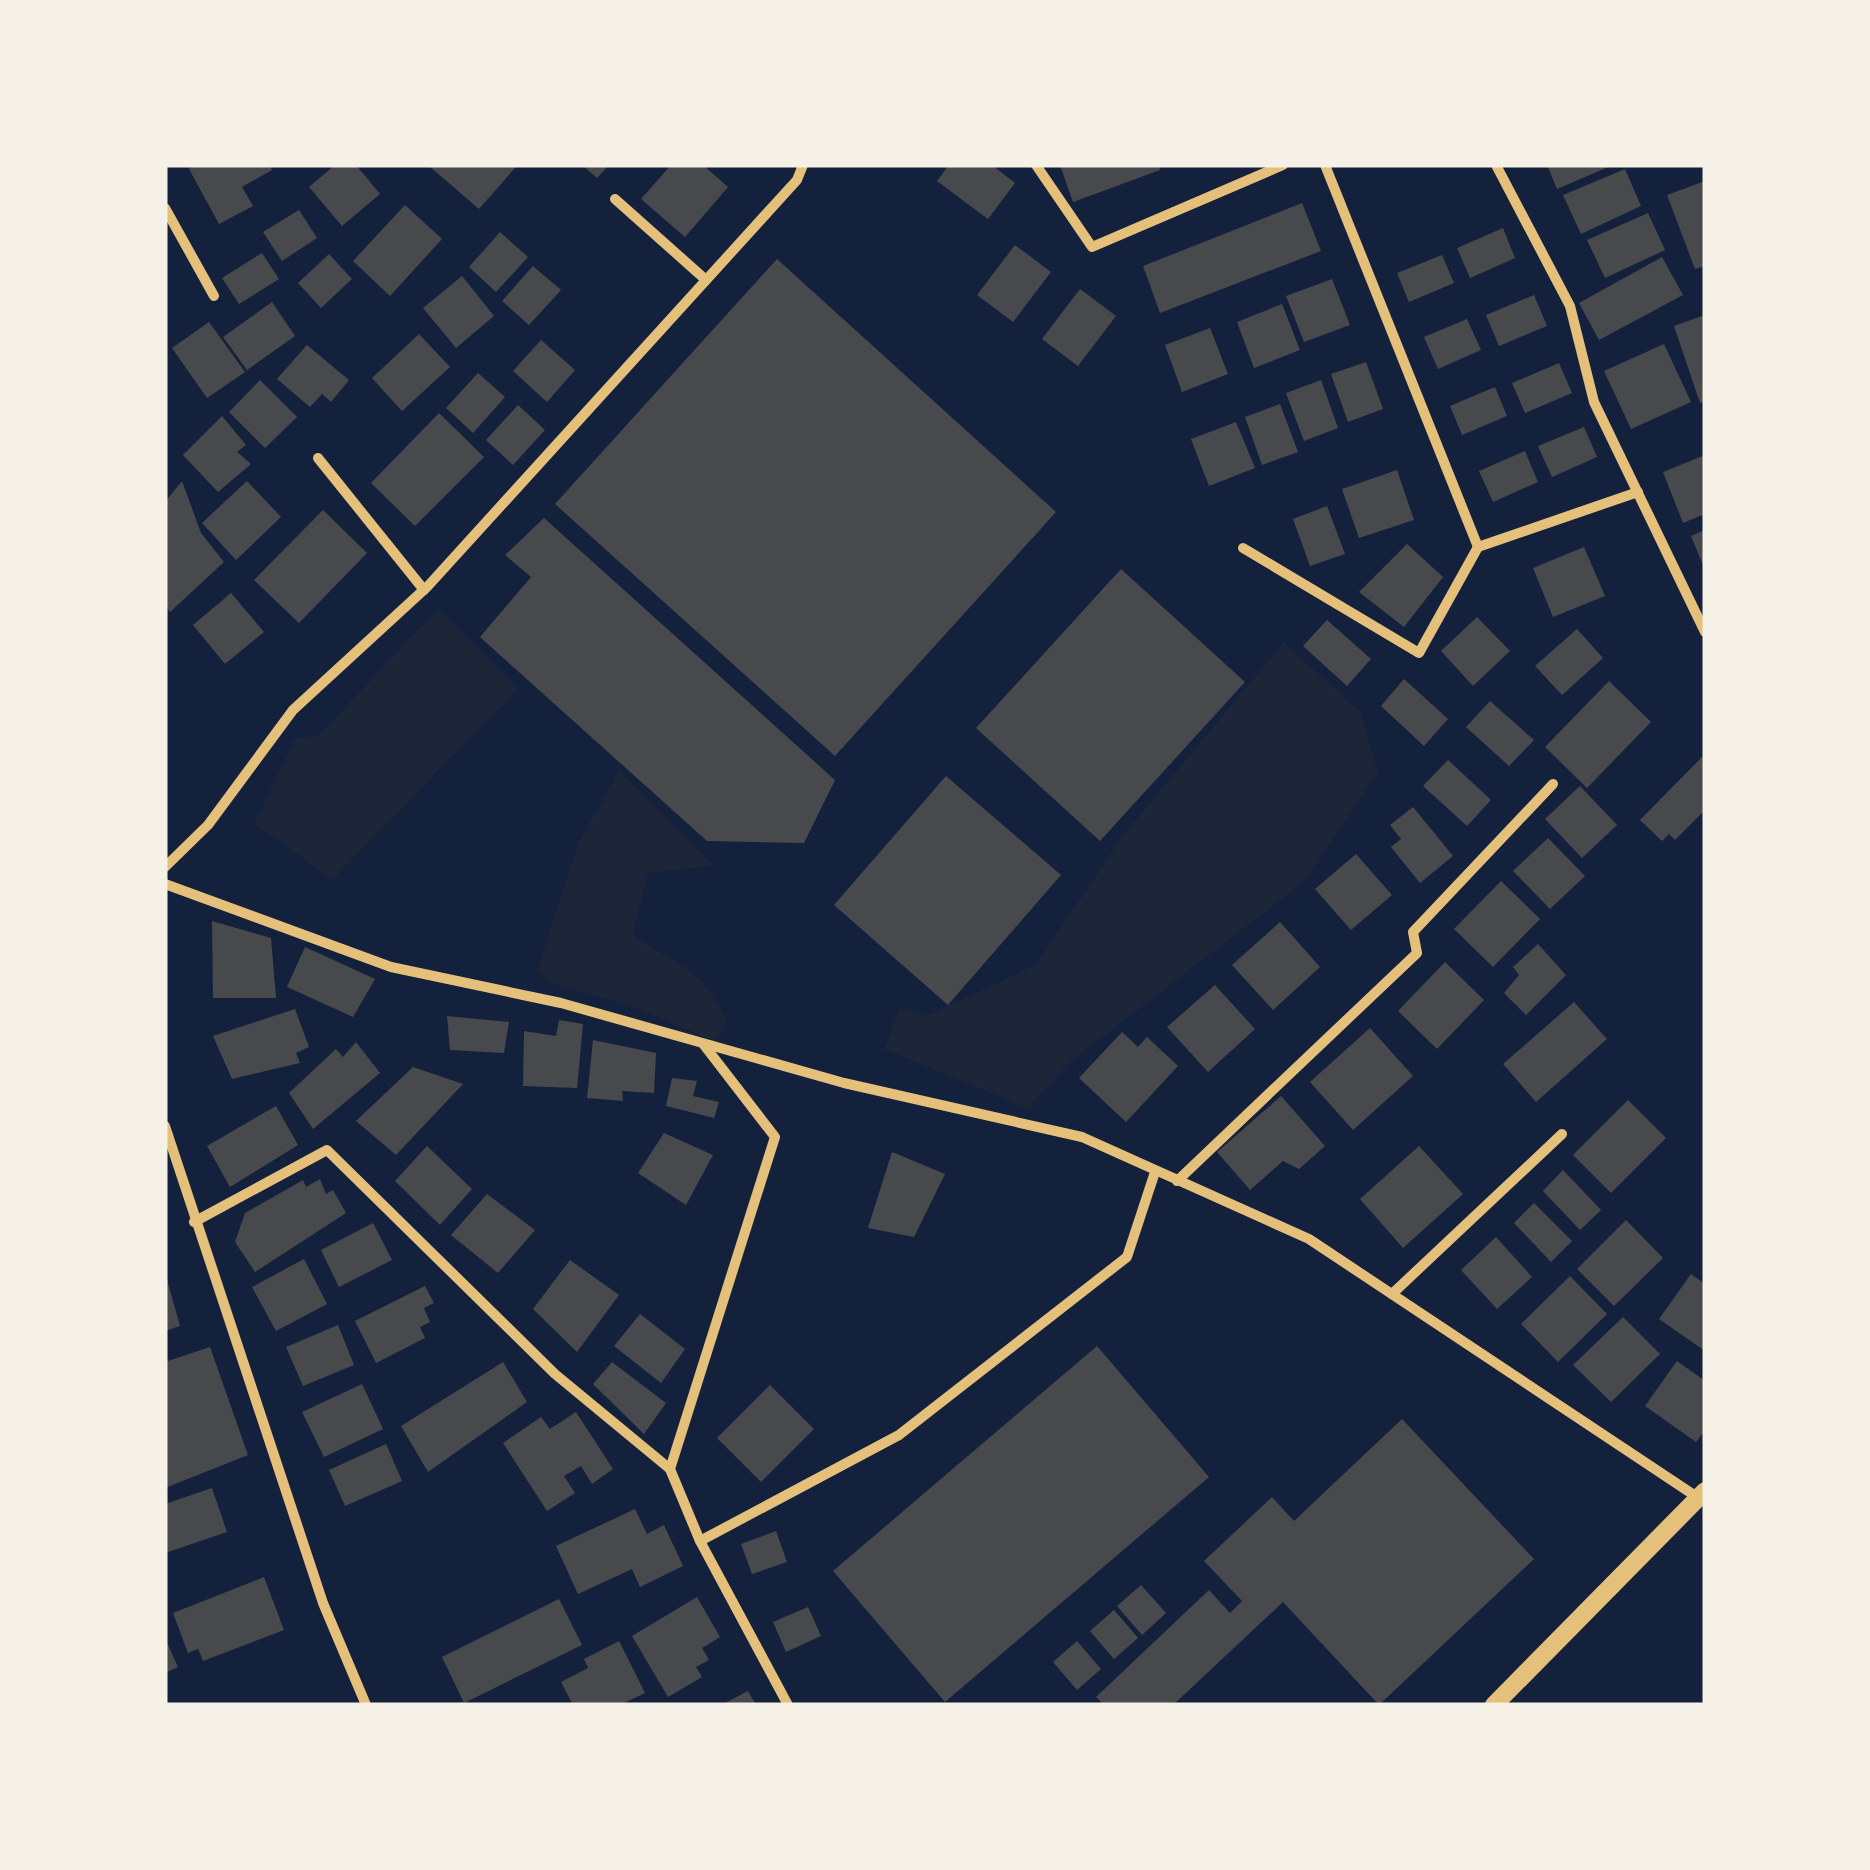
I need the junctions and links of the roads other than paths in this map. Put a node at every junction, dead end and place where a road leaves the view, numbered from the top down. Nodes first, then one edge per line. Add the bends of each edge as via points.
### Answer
1 (804, 165) edge
2 (1036, 165) edge
3 (1283, 165) edge
4 (1325, 165) edge
5 (1496, 165) edge
6 (616, 199) dead end
7 (165, 208) edge
8 (706, 280) junction
9 (214, 296) dead end
10 (318, 458) dead end
11 (1638, 492) junction
12 (1478, 547) junction
13 (1243, 548) dead end
14 (424, 590) junction
15 (1705, 632) edge
16 (1553, 784) dead end
17 (165, 867) edge
18 (165, 884) edge
19 (703, 1044) junction
20 (165, 1126) edge
21 (1562, 1134) dead end
22 (1155, 1172) junction
23 (1177, 1181) junction
24 (194, 1222) junction
25 (1392, 1294) junction
26 (670, 1468) junction
27 (1701, 1494) edge
28 (700, 1541) junction
29 (366, 1705) edge
30 (788, 1705) edge
31 (1494, 1705) edge

1 - 8 street
2 - 3 street via 1092,247
4 - 12 street
5 - 11 street via 1570,306 1594,402
6 - 8 street
7 - 9 street
8 - 14 street
10 - 14 street
11 - 12 street
11 - 15 street
12 - 13 street via 1420,652
14 - 17 street via 293,710 208,825
16 - 23 street via 1413,932 1417,953
18 - 19 street via 391,967 561,1002
19 - 22 street via 1082,1137
19 - 26 street via 775,1137
20 - 24 street
21 - 25 street
22 - 23 street
22 - 28 street via 1128,1257 899,1436
23 - 25 street via 1309,1239
24 - 26 street via 327,1150 555,1374
24 - 29 street via 322,1603
25 - 27 street
26 - 28 street
27 - 31 street
28 - 30 street

